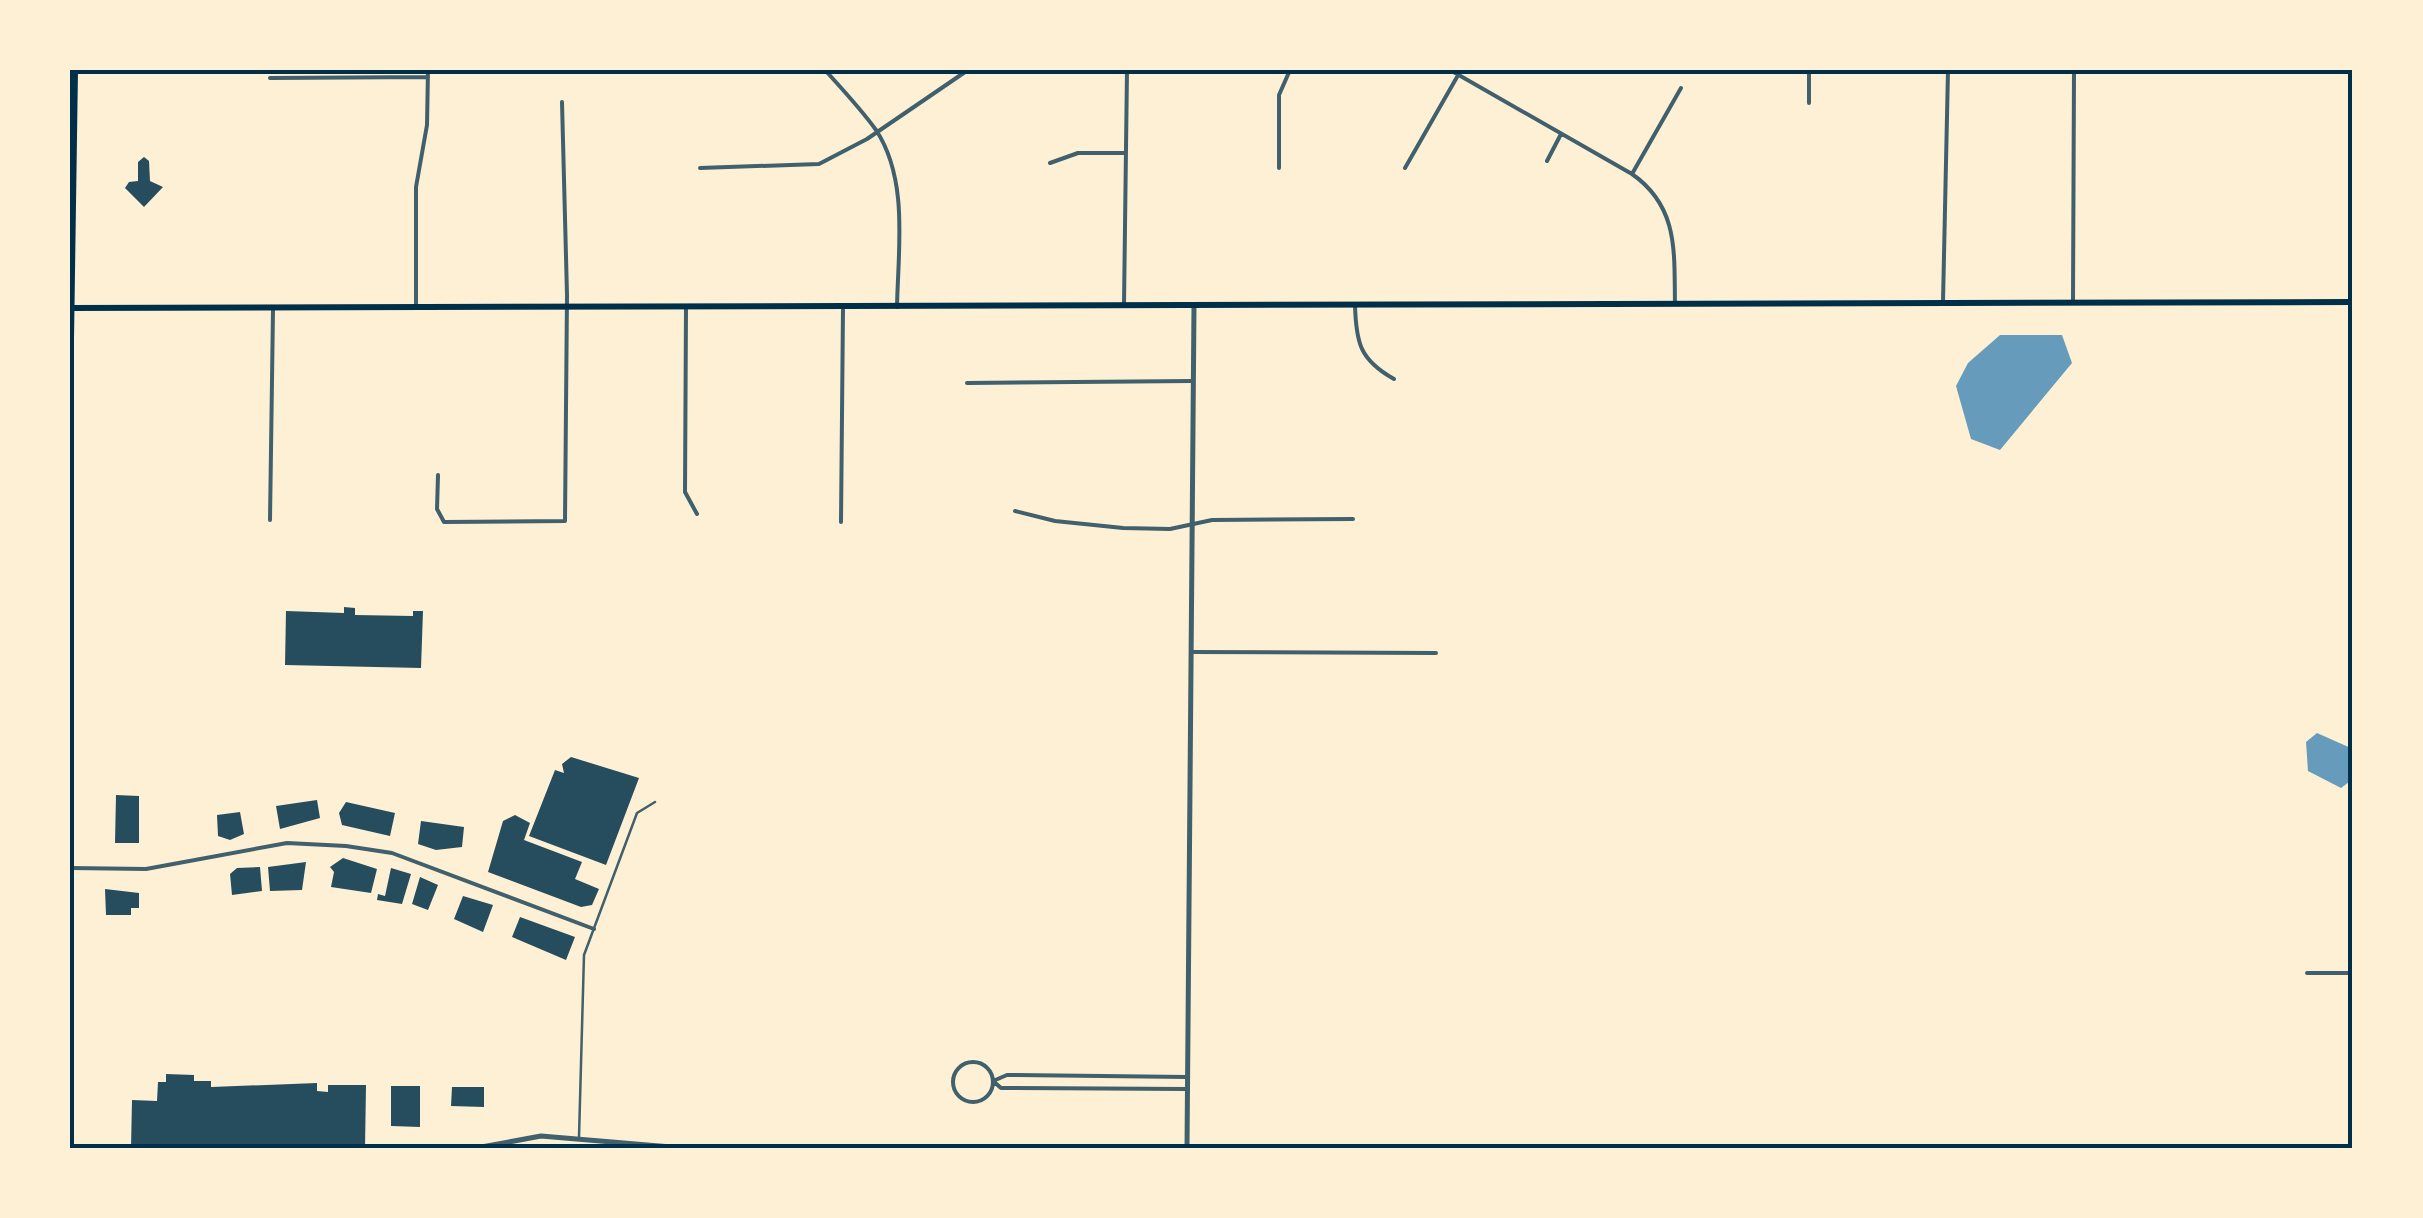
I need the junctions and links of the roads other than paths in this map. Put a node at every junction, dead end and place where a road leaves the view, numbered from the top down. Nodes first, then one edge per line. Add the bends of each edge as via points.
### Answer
1 (75, 70) edge
2 (825, 70) edge
3 (968, 70) edge
4 (1127, 70) edge
5 (1290, 70) edge
6 (1450, 70) edge
7 (1810, 70) edge
8 (1948, 70) edge
9 (2074, 70) edge
10 (428, 73) edge
11 (1458, 75) junction
12 (270, 78) dead end
13 (1681, 88) dead end
14 (562, 102) dead end
15 (1809, 103) dead end
16 (876, 130) junction
17 (1561, 134) junction
18 (1126, 153) junction
19 (1547, 161) dead end
20 (1050, 164) dead end
21 (700, 168) dead end
22 (1279, 168) dead end
23 (1405, 168) dead end
24 (1632, 174) junction
25 (1942, 302) junction
26 (2073, 302) junction
27 (2353, 302) edge
28 (1675, 304) junction
29 (1354, 305) junction
30 (897, 306) junction
31 (1124, 306) junction
32 (1194, 306) junction
33 (686, 307) junction
34 (71, 308) edge
35 (273, 308) junction
36 (416, 308) junction
37 (567, 308) junction
38 (843, 308) junction
39 (1394, 379) dead end
40 (1192, 381) junction
41 (967, 383) dead end
42 (70, 406) edge
43 (438, 475) dead end
44 (1016, 511) dead end
45 (697, 514) dead end
46 (270, 520) dead end
47 (1353, 520) dead end
48 (841, 522) dead end
49 (1193, 525) junction
50 (1191, 652) junction
51 (1436, 652) dead end
52 (655, 802) dead end
53 (70, 868) edge
54 (594, 928) junction
55 (2308, 973) dead end
56 (2353, 973) edge
57 (1187, 1077) junction
58 (993, 1082) junction
59 (1187, 1089) junction
60 (579, 1139) junction
61 (476, 1148) edge
62 (683, 1148) edge
63 (1186, 1148) edge

1 - 34 main road
2 - 16 street
3 - 16 street
4 - 18 street
5 - 22 street via 1279,95
6 - 11 street
7 - 15 street
8 - 25 street
9 - 26 street
10 - 12 street
10 - 36 street via 416,187
11 - 17 street
11 - 23 street
13 - 24 street
14 - 37 street
16 - 21 street via 819,164
16 - 30 street via 895,182
17 - 19 street
17 - 24 street
18 - 20 street via 1078,153
18 - 31 street
24 - 28 street via 1668,214
25 - 26 main road
25 - 28 main road
26 - 27 main road
28 - 29 main road
29 - 32 main road
29 - 39 street via 1361,354
30 - 31 main road
30 - 38 main road
31 - 32 main road
32 - 40 street
33 - 37 main road
33 - 38 main road
33 - 45 street via 686,492
34 - 35 main road
34 - 42 main road
35 - 36 main road
35 - 46 street
36 - 37 main road
37 - 43 street via 563,523 444,522 437,509
38 - 48 street
40 - 41 street
40 - 49 street
44 - 49 street via 1086,526
47 - 49 street
49 - 50 street
50 - 51 street
50 - 57 street
52 - 54 lane via 637,812
53 - 54 street via 146,869 278,844 346,846 392,853
54 - 60 lane via 584,955
55 - 56 street
57 - 58 street via 1006,1075
57 - 59 street
58 - 58 street via 977,1062 964,1064 953,1080 960,1097 972,1102 989,1094
58 - 59 street via 1001,1088
59 - 63 street
60 - 61 street via 521,1137
60 - 62 street

